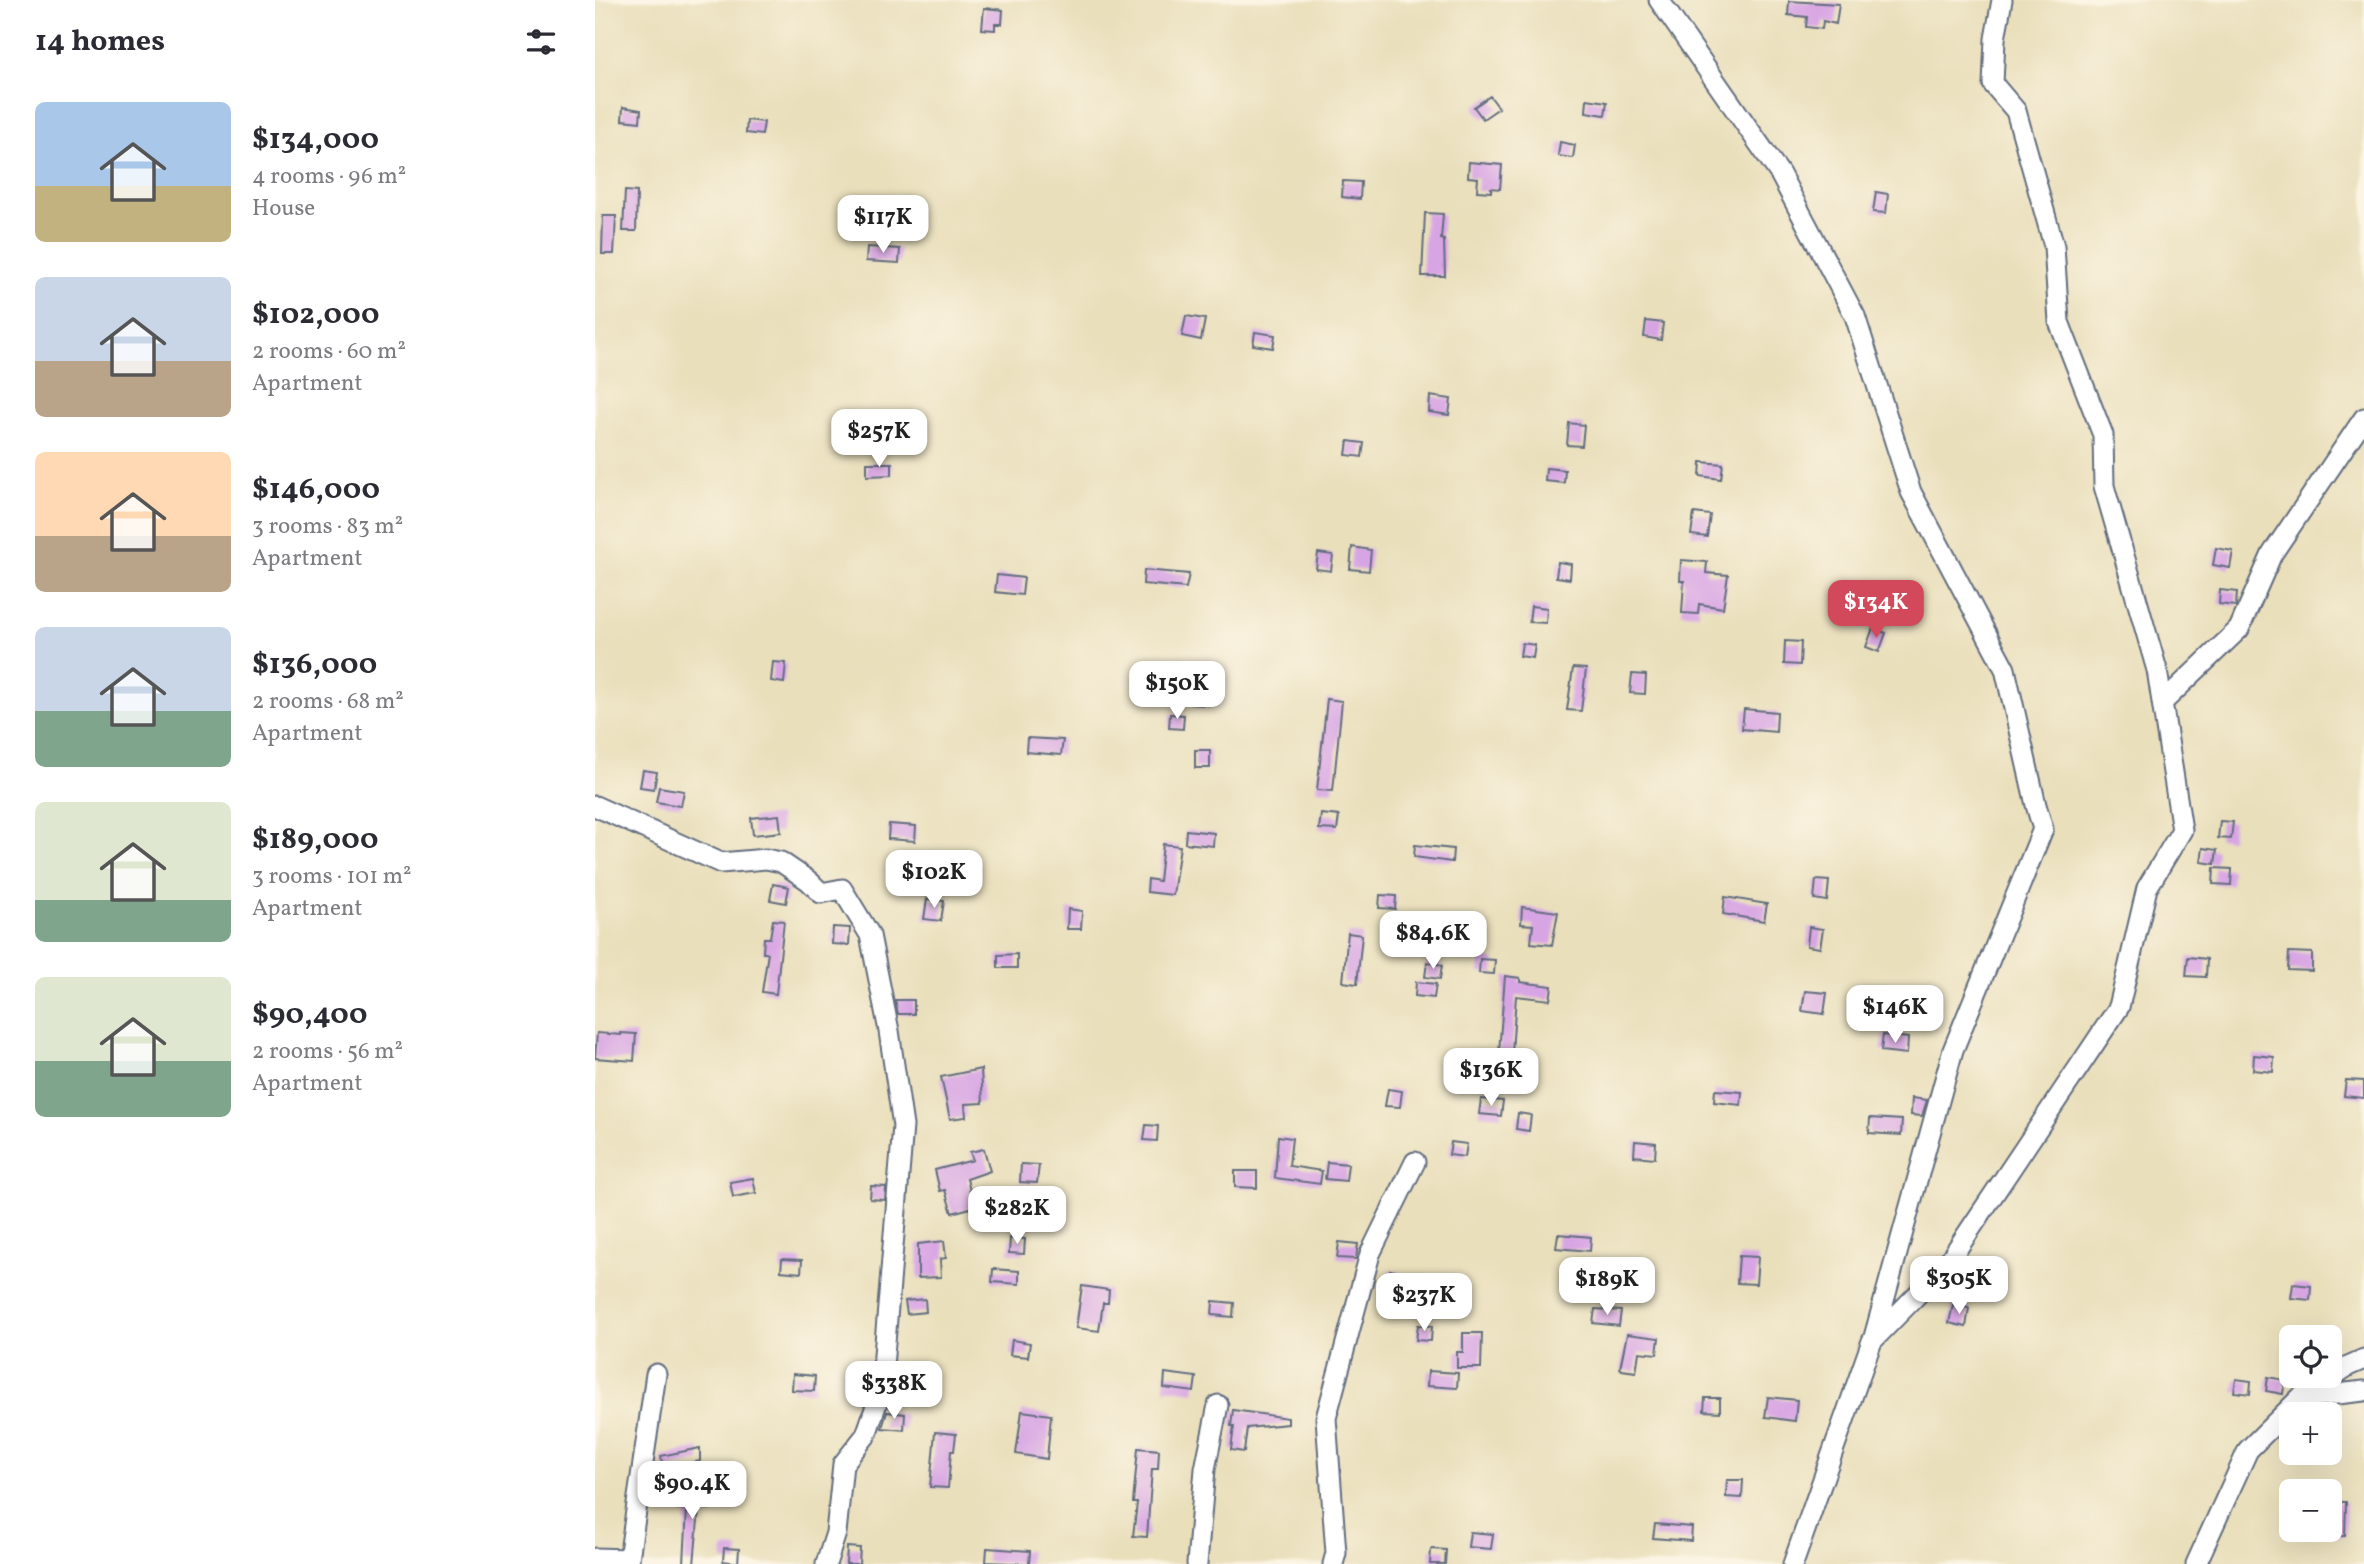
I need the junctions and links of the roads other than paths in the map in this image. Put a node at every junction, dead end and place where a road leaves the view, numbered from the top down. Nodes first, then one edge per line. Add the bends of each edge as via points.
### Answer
1 (1659, 0) edge
2 (2002, 0) edge
3 (2364, 418) edge
4 (2162, 703) junction
5 (595, 806) edge
6 (1415, 1162) dead end
7 (1872, 1341) junction
8 (2364, 1359) edge
9 (656, 1374) dead end
10 (2364, 1391) edge
11 (2300, 1398) junction
12 (1218, 1405) dead end
13 (595, 1558) edge
14 (825, 1564) edge
15 (1197, 1564) edge
16 (1333, 1564) edge
17 (1793, 1564) edge
18 (2196, 1564) edge

1 - 7 street via 1780,174 1856,316 1911,492 2005,669 2043,829 1953,1051
2 - 4 street via 1993,84 2017,111 2054,246 2059,322 2103,435 2104,486 2157,670
3 - 4 street via 2272,554 2239,629
4 - 7 street via 2182,830 2147,888 2119,1007 1947,1264
5 - 14 street via 721,863 781,862 821,893 842,889 870,935 903,1126 881,1391 866,1434 843,1464 836,1532
6 - 16 street via 1370,1254 1326,1418 1336,1553
7 - 17 street
8 - 11 street
9 - 13 street via 629,1559
10 - 11 street
11 - 18 street via 2248,1450
12 - 15 street via 1205,1469

